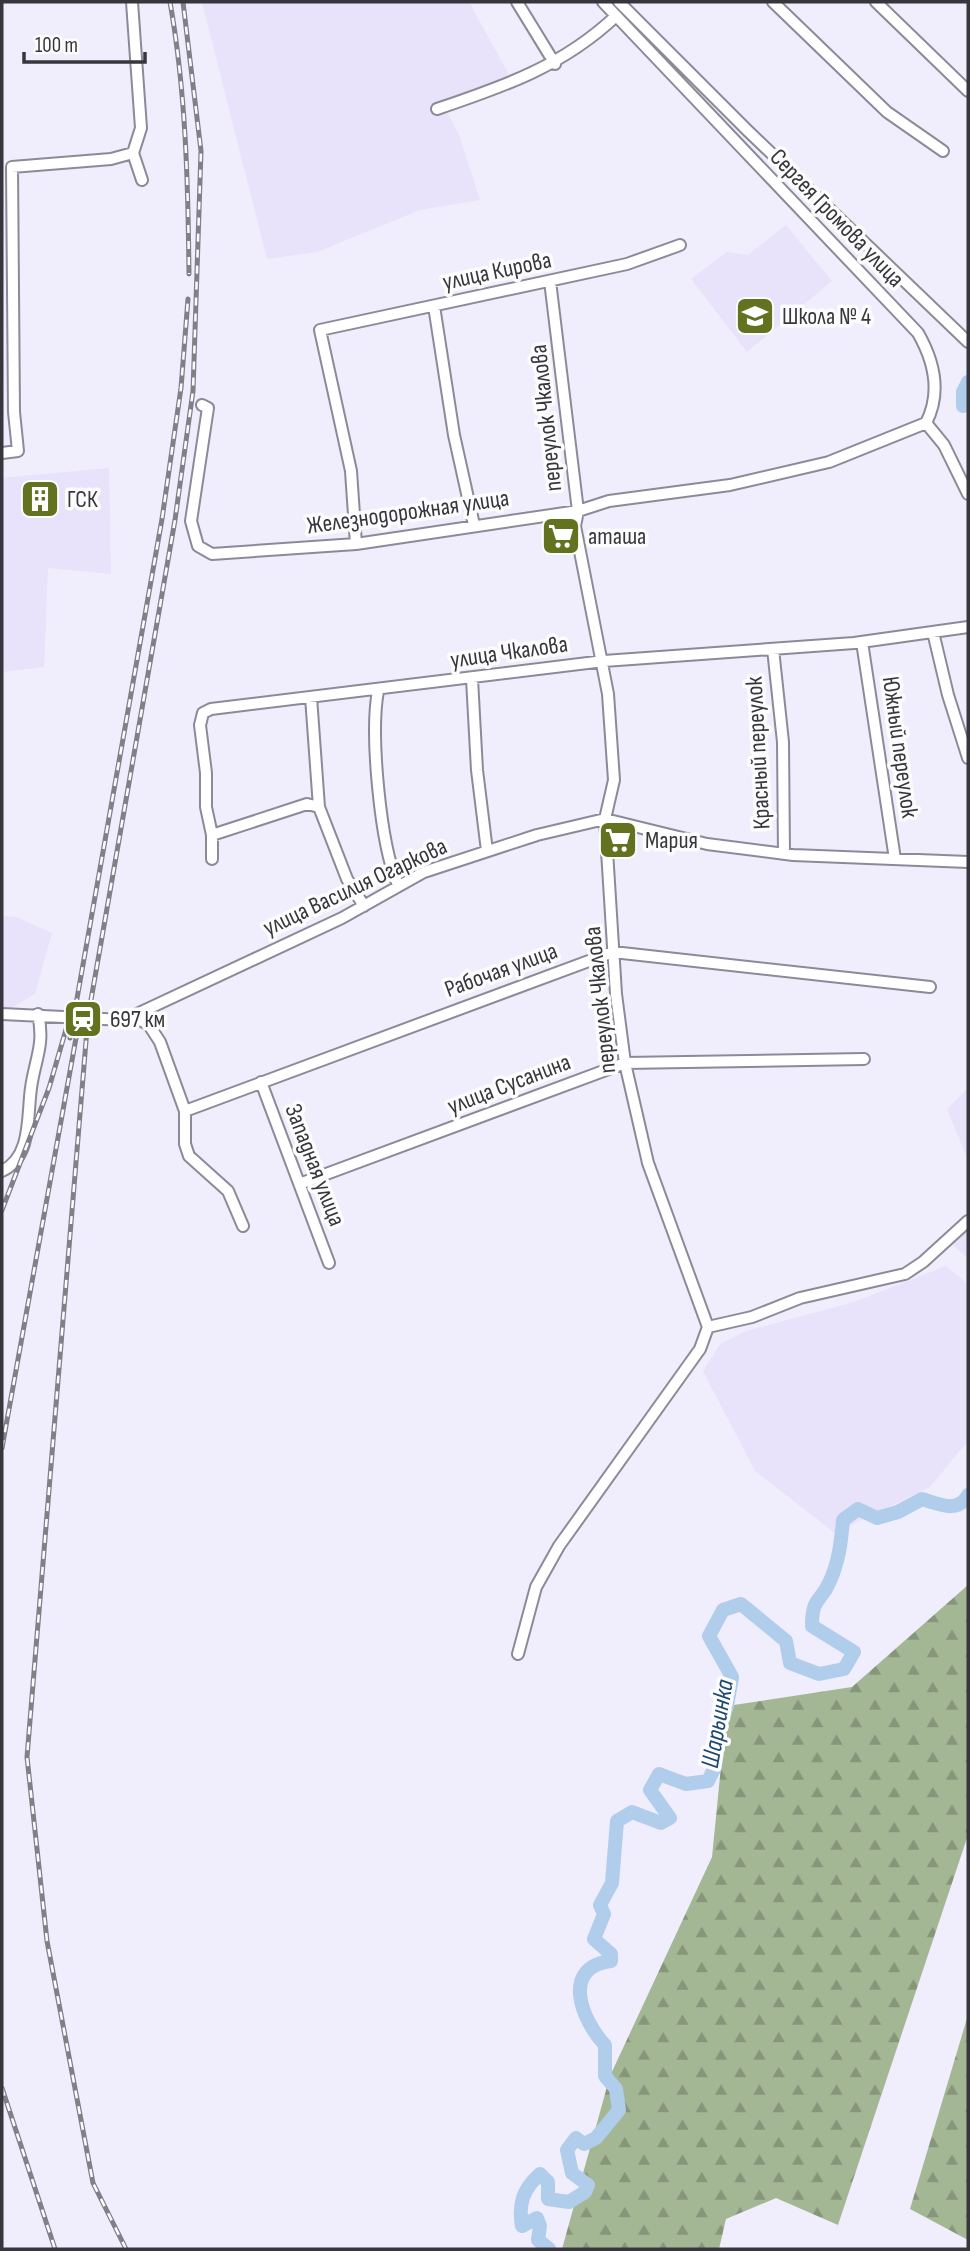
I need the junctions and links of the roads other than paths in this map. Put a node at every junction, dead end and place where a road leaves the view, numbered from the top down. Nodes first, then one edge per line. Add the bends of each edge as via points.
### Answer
1 (132, 2) edge
2 (517, 2) edge
3 (603, 2) edge
4 (619, 2) edge
5 (773, 2) edge
6 (876, 2) edge
7 (616, 16) junction
8 (555, 64) junction
9 (968, 91) edge
10 (437, 109) dead end
11 (943, 151) dead end
12 (133, 153) junction
13 (142, 180) dead end
14 (680, 245) dead end
15 (550, 281) junction
16 (434, 306) junction
17 (968, 342) edge
18 (202, 405) dead end
19 (926, 423) junction
20 (2, 453) edge
21 (968, 494) edge
22 (578, 511) junction
23 (474, 525) junction
24 (356, 544) junction
25 (968, 627) edge
26 (933, 632) junction
27 (862, 642) junction
28 (774, 649) junction
29 (604, 661) junction
30 (472, 679) junction
31 (378, 691) junction
32 (311, 697) junction
33 (968, 758) edge
34 (319, 807) junction
35 (605, 819) junction
36 (212, 835) junction
37 (487, 851) junction
38 (784, 854) junction
39 (212, 859) dead end
40 (895, 859) junction
41 (968, 862) edge
42 (398, 885) junction
43 (364, 906) junction
44 (613, 953) junction
45 (930, 987) dead end
46 (2, 1014) edge
47 (38, 1014) junction
48 (133, 1016) junction
49 (864, 1059) dead end
50 (625, 1063) junction
51 (261, 1082) junction
52 (185, 1111) junction
53 (2, 1171) edge
54 (302, 1183) junction
55 (968, 1221) edge
56 (243, 1226) dead end
57 (329, 1263) dead end
58 (708, 1327) junction
59 (518, 1654) dead end

1 - 12 street via 141,128
2 - 8 street
3 - 7 street, Сергея Громова улица
4 - 17 street
5 - 11 street via 887,112
6 - 9 street
7 - 8 street
7 - 19 street, Сергея Громова улица via 918,333 932,359 934,406
8 - 10 street
12 - 13 street
12 - 20 street via 12,167 18,451
14 - 15 street, улица Кирова via 627,264
15 - 16 street, улица Кирова
15 - 22 street, переулок Чкалова
16 - 23 street via 454,435
16 - 24 street, улица Кирова via 320,330 351,471
18 - 24 street, Железнодорожная улица via 208,408 191,521 198,546 212,554
19 - 21 street via 944,444
19 - 22 street, Железнодорожная улица via 829,462 730,485 609,501
22 - 23 street, Железнодорожная улица
22 - 29 street, переулок Чкалова via 575,526
23 - 24 street, Железнодорожная улица
25 - 26 street, улица Чкалова
26 - 27 street, улица Чкалова
26 - 33 street
27 - 28 street, улица Чкалова
27 - 40 street, Южный переулок
28 - 29 street, улица Чкалова
28 - 38 street, Красный переулок via 783,742
29 - 30 street, улица Чкалова
29 - 35 street, переулок Чкалова via 614,780
30 - 31 street, улица Чкалова
30 - 37 street
31 - 32 street, улица Чкалова
31 - 42 street via 380,805
32 - 34 street
32 - 36 street, улица Чкалова via 203,713 206,807
34 - 36 street via 307,804
34 - 43 street via 347,878
35 - 37 street, улица Василия Огаркова
35 - 38 street, улица Василия Огаркова via 707,844
35 - 44 street, переулок Чкалова
36 - 39 street, улица Чкалова
37 - 42 street, улица Василия Огаркова
38 - 40 street, улица Василия Огаркова
40 - 41 street, улица Василия Огаркова
42 - 43 street, улица Василия Огаркова
43 - 48 street, улица Василия Огаркова
44 - 45 street, Рабочая улица
44 - 50 street, переулок Чкалова
44 - 51 street, Рабочая улица
46 - 47 street, улица Василия Огаркова
47 - 48 street, улица Василия Огаркова via 116,1020
47 - 53 street via 42,1041 23,1145
48 - 52 street via 155,1033
49 - 50 street, улица Сусанина
50 - 54 street, улица Сусанина
50 - 58 street, переулок Чкалова via 648,1163
51 - 52 street, Рабочая улица
51 - 54 street, Западная улица
52 - 56 street via 185,1144 190,1156 228,1191
54 - 57 street, Западная улица
55 - 58 street via 905,1274 800,1298 752,1317
58 - 59 street via 700,1349 547,1566 536,1587

